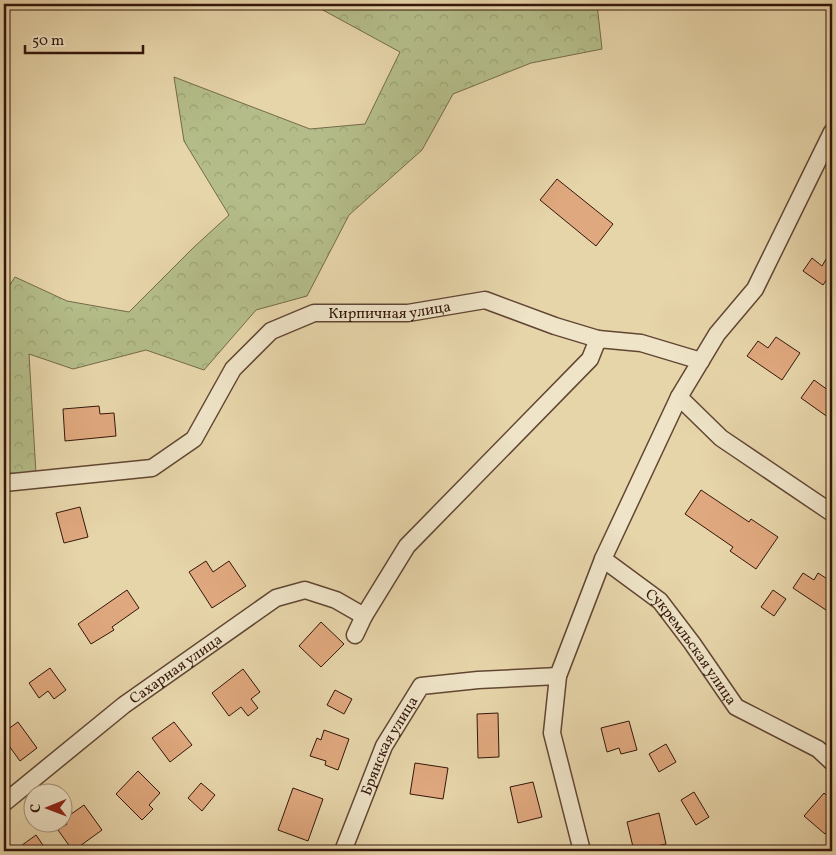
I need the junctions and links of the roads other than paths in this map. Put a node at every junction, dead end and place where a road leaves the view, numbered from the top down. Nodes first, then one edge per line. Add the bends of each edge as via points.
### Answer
1 (832, 132) edge
2 (598, 339) junction
3 (701, 361) junction
4 (679, 397) junction
5 (4, 483) edge
6 (832, 513) edge
7 (604, 559) junction
8 (364, 616) junction
9 (355, 635) dead end
10 (558, 676) junction
11 (832, 762) edge
12 (4, 803) edge
13 (343, 851) edge
14 (582, 851) edge

1 - 3 street via 755,289 717,334
2 - 3 street, Кирпичная улица via 641,343
2 - 5 street, Кирпичная улица via 485,300 408,313 314,313 271,331 233,369 194,439 152,468
2 - 8 street via 590,358 406,546
3 - 4 street
4 - 6 street via 721,438
4 - 7 street
7 - 10 street
7 - 11 street, Сукремльская улица via 660,601 736,707 818,749
8 - 9 street
8 - 12 street, Сахарная улица via 336,600 305,590 276,598 124,705
10 - 13 street, Брянская улица via 421,686 384,746
10 - 14 street via 552,733

